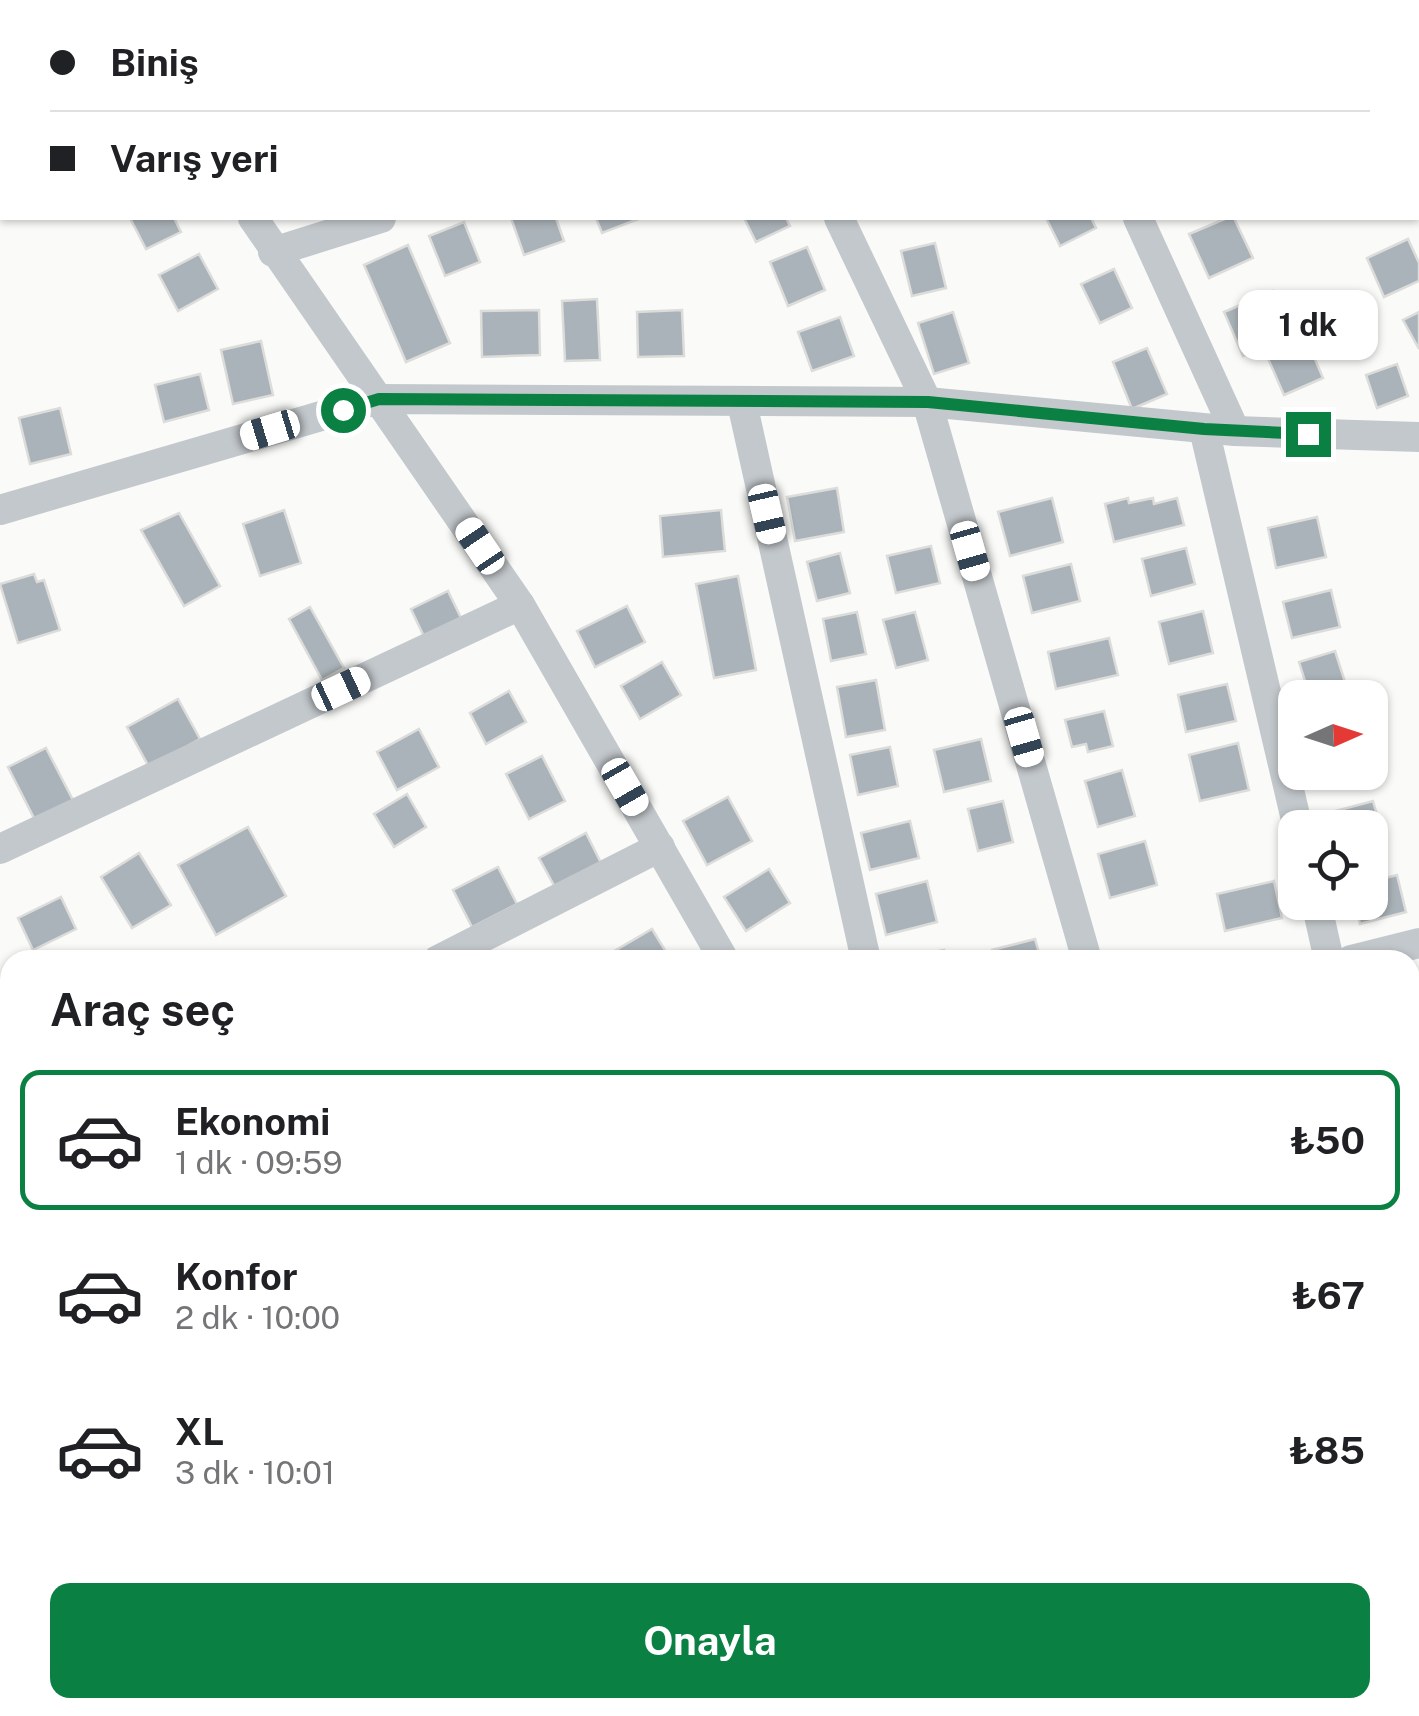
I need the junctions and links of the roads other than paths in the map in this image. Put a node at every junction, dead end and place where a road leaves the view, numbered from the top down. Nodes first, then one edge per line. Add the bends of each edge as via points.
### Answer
1 (254, 220) edge
2 (374, 220) edge
3 (840, 220) edge
4 (1139, 220) edge
5 (274, 252) junction
6 (379, 399) junction
7 (928, 402) junction
8 (742, 403) junction
9 (1204, 429) junction
10 (1235, 431) junction
11 (1419, 436) edge
12 (0, 510) edge
13 (520, 605) junction
14 (1294, 810) edge
15 (660, 847) junction
16 (0, 849) edge
17 (1320, 920) edge
18 (1419, 943) edge
19 (458, 950) edge
20 (718, 950) edge
21 (864, 950) edge
22 (1085, 950) edge
23 (1327, 950) edge
24 (1391, 950) edge

1 - 5 street
2 - 5 street
3 - 7 street
4 - 10 street
5 - 6 street
6 - 8 street
6 - 12 street
6 - 13 street
7 - 8 street
7 - 9 street
7 - 22 street
8 - 21 street
9 - 10 street
9 - 14 street
10 - 11 street
13 - 15 street
13 - 16 street
15 - 19 street
15 - 20 street
17 - 23 street
18 - 24 street

